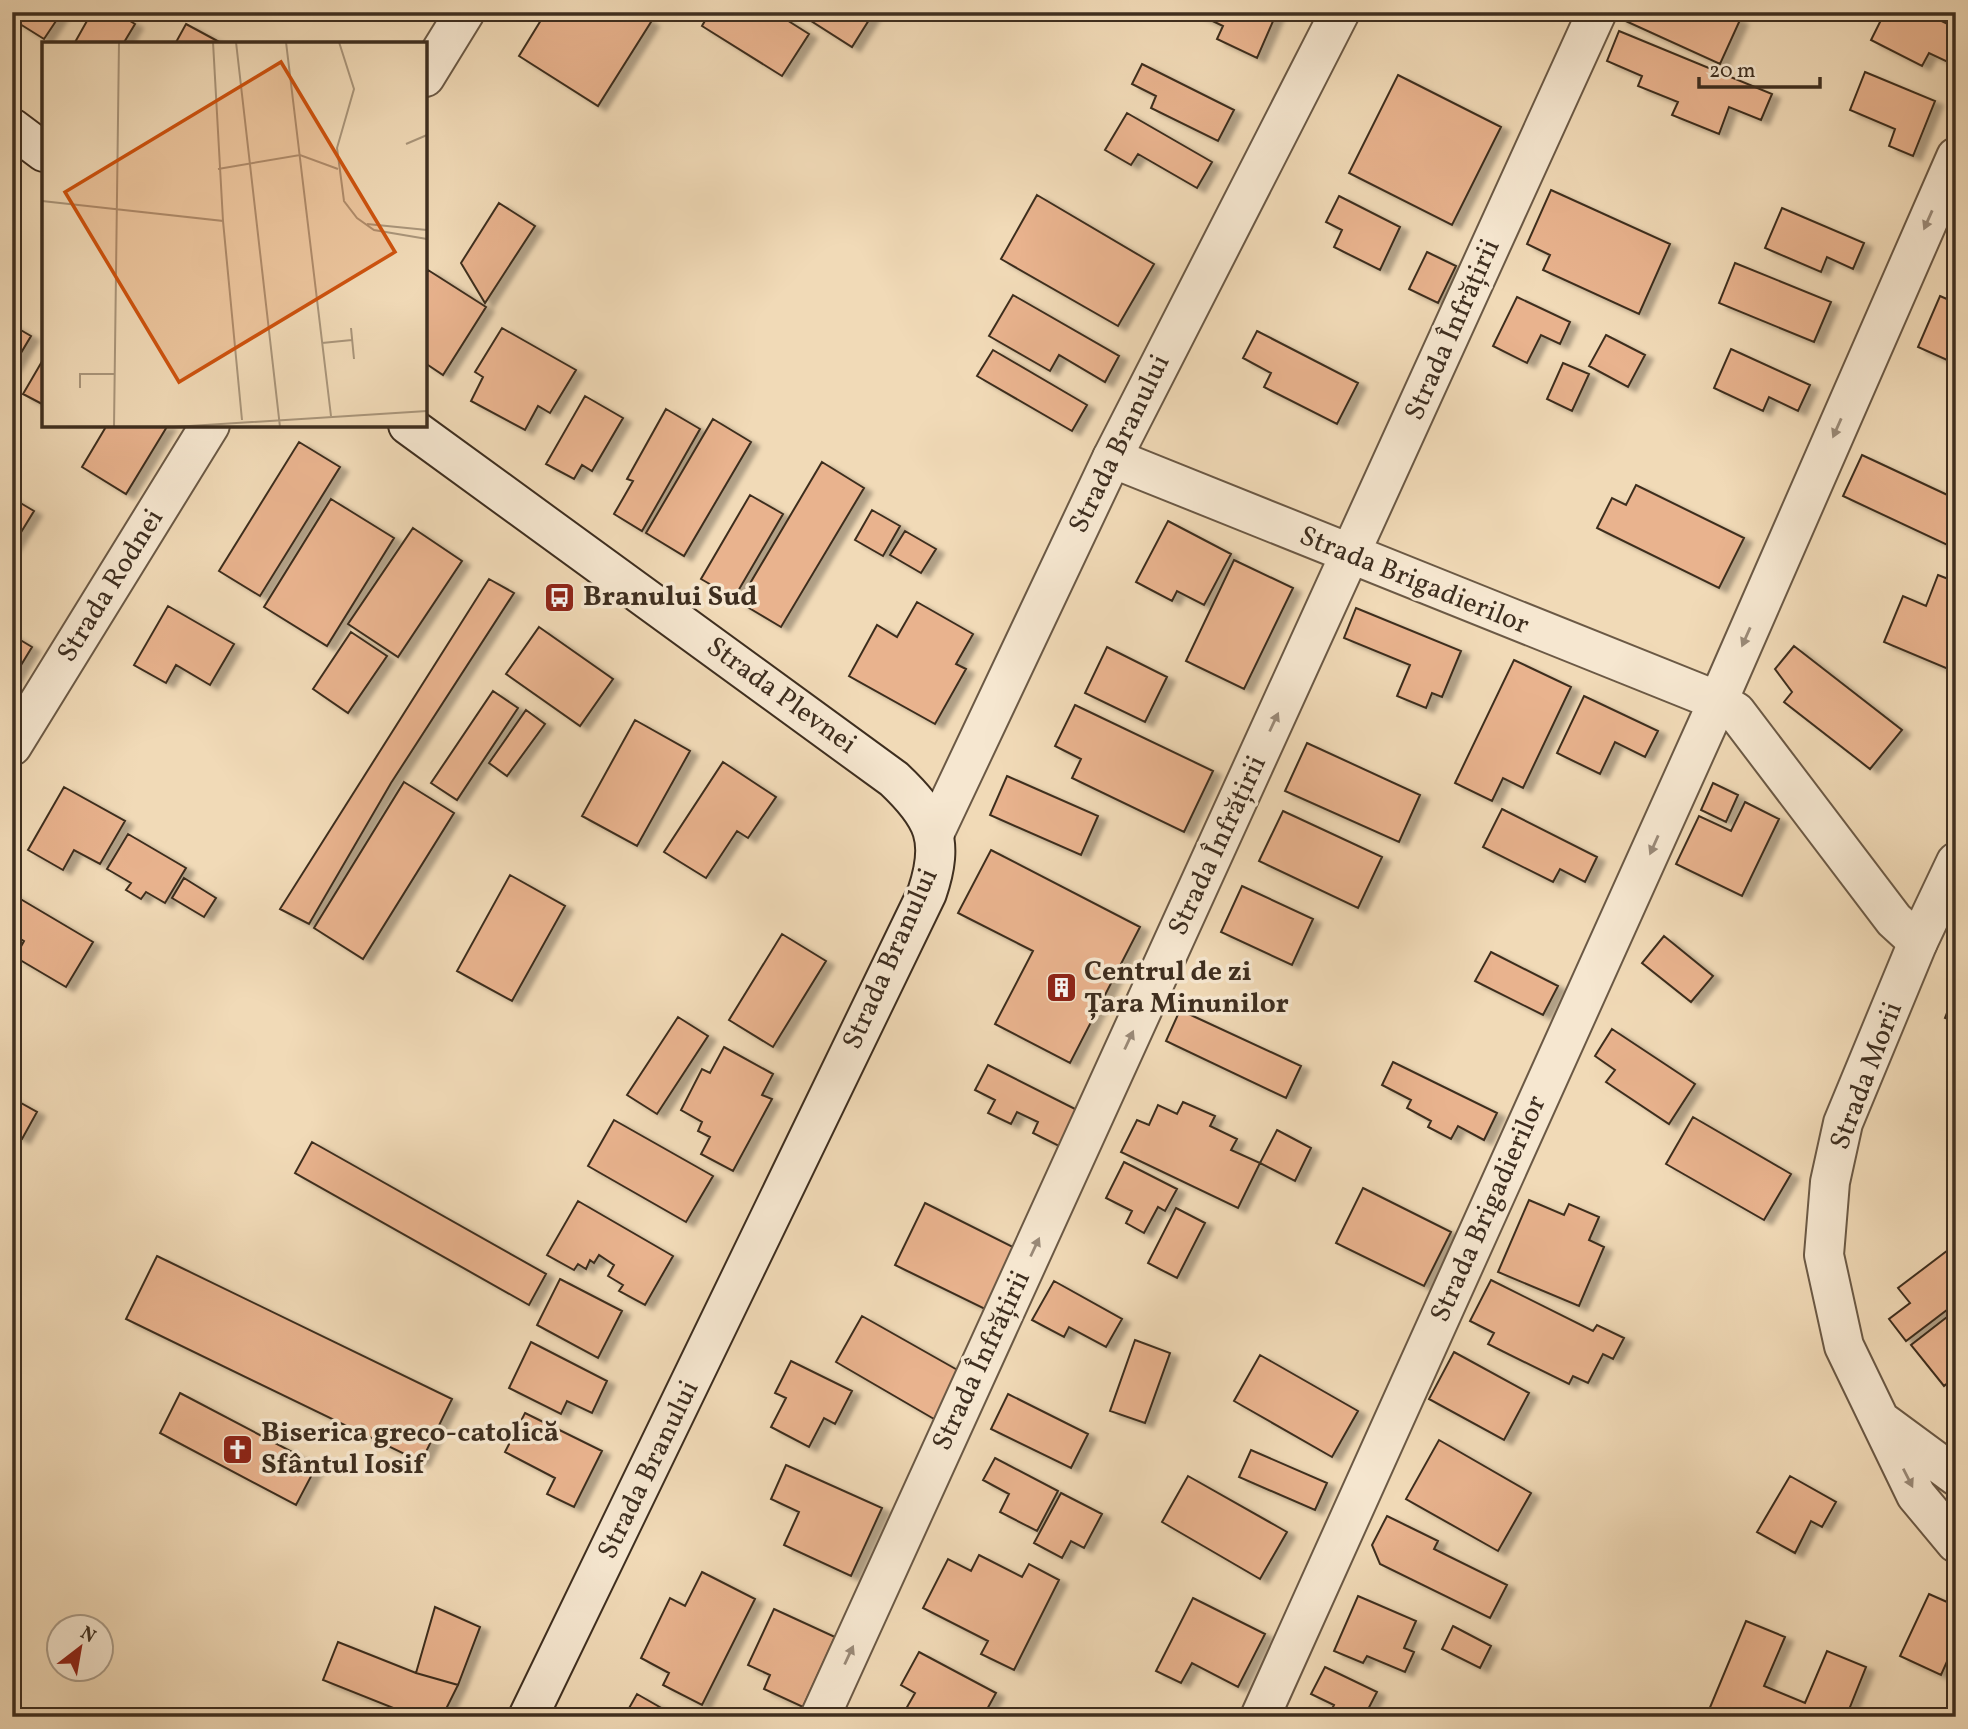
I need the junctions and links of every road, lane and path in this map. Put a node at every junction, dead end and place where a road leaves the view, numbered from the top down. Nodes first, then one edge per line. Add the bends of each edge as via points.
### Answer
1 (466, 12) edge
2 (1340, 12) edge
3 (1597, 12) edge
4 (427, 74) edge
5 (12, 128) edge
6 (42, 150) edge
7 (1956, 157) edge
8 (209, 427) edge
9 (411, 427) edge
10 (1112, 458) junction
11 (1350, 556) junction
12 (1718, 701) junction
13 (12, 746) edge
14 (935, 832) junction
15 (1956, 862) edge
16 (1918, 942) junction
17 (1877, 1417) junction
18 (1956, 1476) edge
19 (1956, 1543) edge
20 (528, 1717) edge
21 (820, 1717) edge
22 (1260, 1717) edge

1 - 4 street
2 - 10 street, Strada Branului
3 - 11 street, Strada Înfrățirii
5 - 6 street
7 -> 12 street, Strada Brigadierilor
8 - 13 street, Strada Rodnei
9 - 14 street, Strada Plevnei via 894,779 918,802
10 - 11 street, Strada Brigadierilor
10 - 14 street, Strada Branului
11 - 12 street, Strada Brigadierilor
21 -> 11 street, Strada Înfrățirii
12 - 16 street, Strada Brigadierilor via 1750,728 1894,920
12 -> 22 street, Strada Brigadierilor
14 - 20 street, Strada Branului via 937,863 927,893
15 - 16 street, Strada Morii
16 - 17 street, Strada Morii via 1843,1123 1830,1182 1824,1255 1844,1346
17 - 18 street, Strada Morii
17 -> 19 street, Strada Morii via 1916,1495

